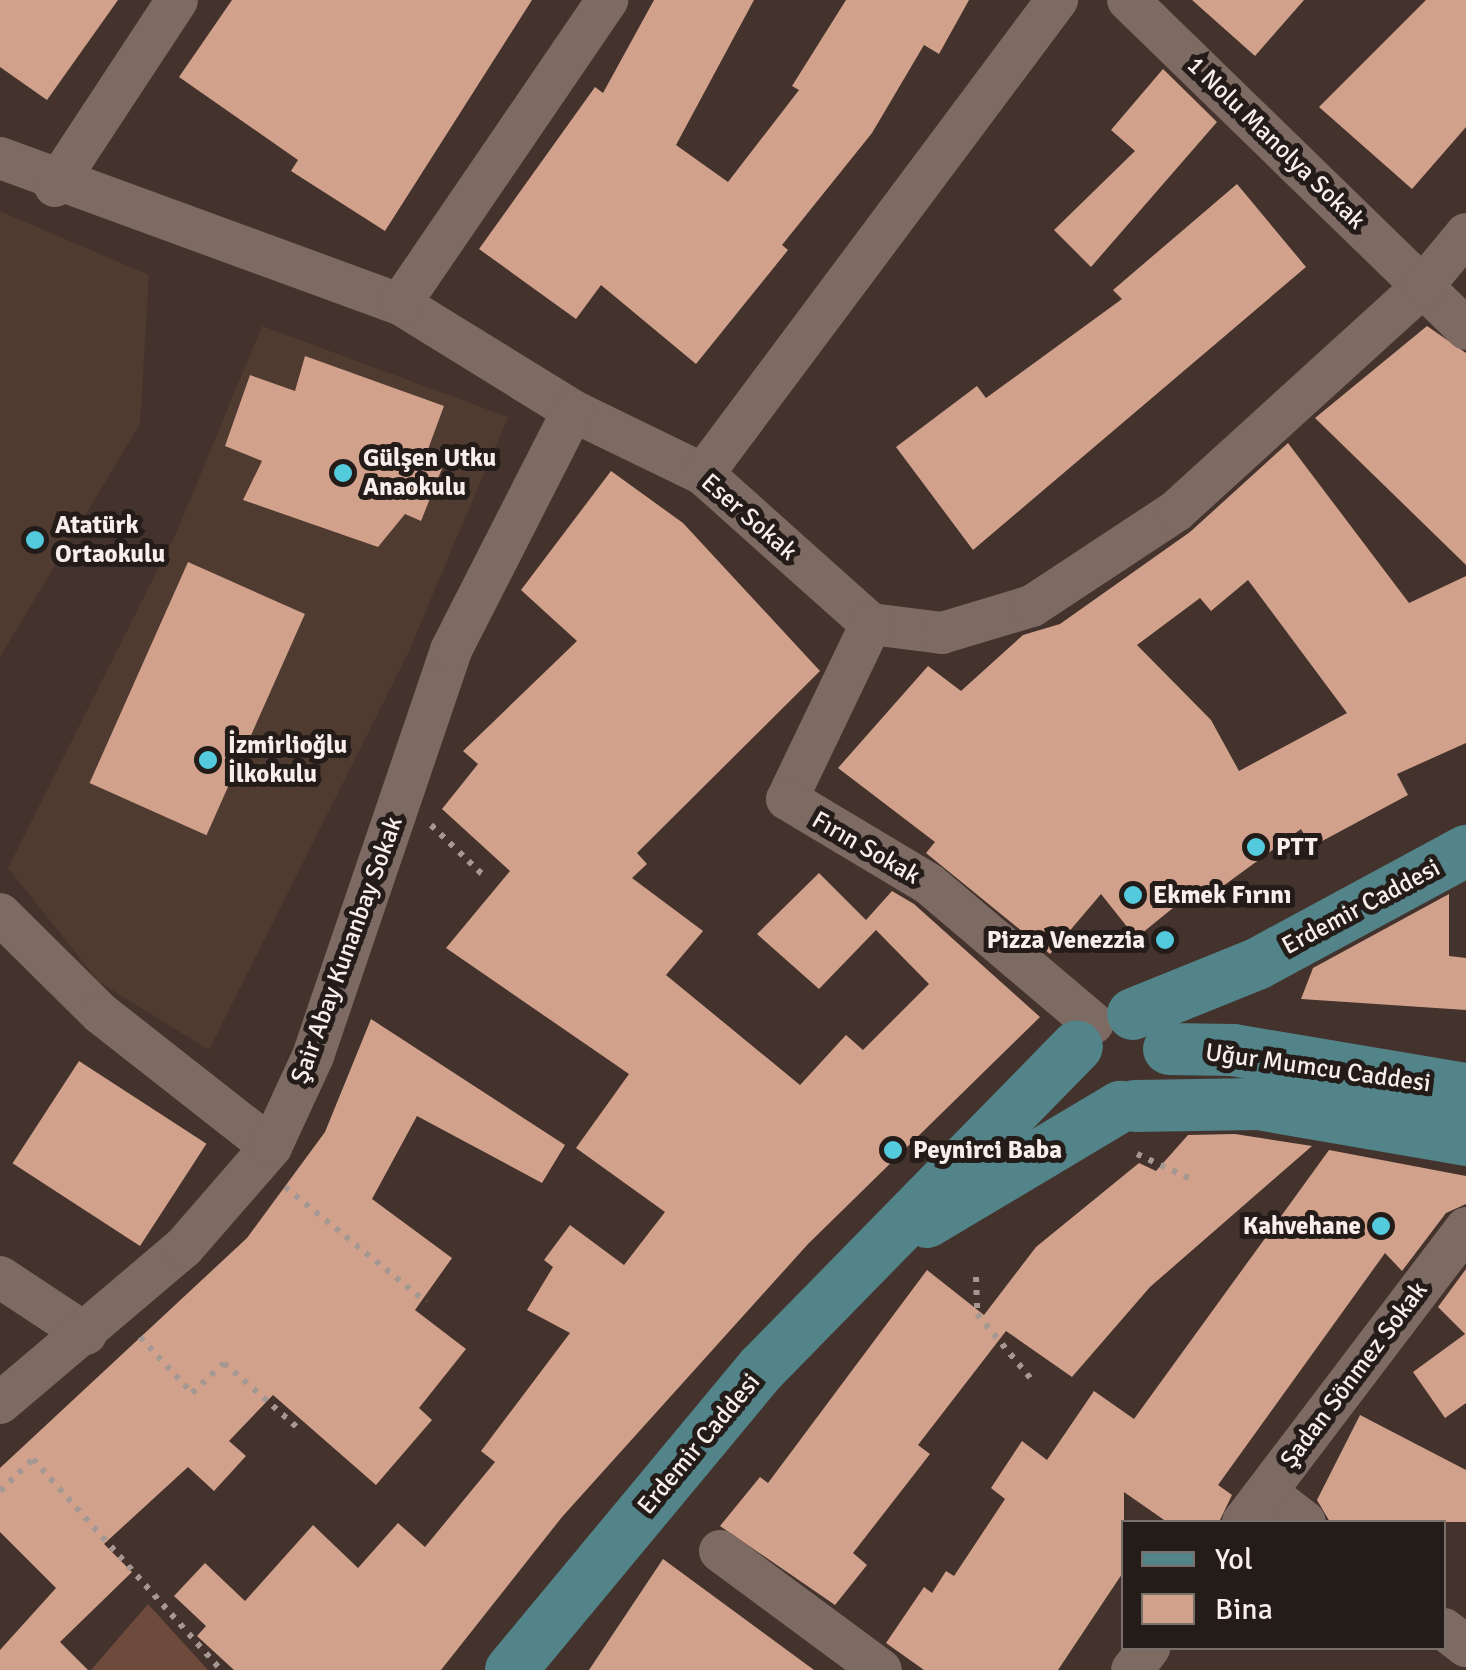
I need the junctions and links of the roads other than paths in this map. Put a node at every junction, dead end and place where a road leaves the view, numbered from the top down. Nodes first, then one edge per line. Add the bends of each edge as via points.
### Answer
1 (177, 0) edge
2 (607, 0) edge
3 (1057, 0) edge
4 (1128, 0) edge
5 (0, 158) edge
6 (55, 186) junction
7 (1466, 234) edge
8 (1424, 285) junction
9 (400, 304) junction
10 (1466, 329) edge
11 (572, 410) junction
12 (703, 474) junction
13 (871, 624) junction
14 (1466, 851) edge
15 (0, 914) edge
16 (1127, 1034) junction
17 (1466, 1089) edge
18 (1130, 1122) junction
19 (1466, 1140) edge
20 (275, 1165) junction
21 (1466, 1228) edge
22 (903, 1232) junction
23 (0, 1277) edge
24 (86, 1334) junction
25 (0, 1403) edge
26 (1254, 1507) edge
27 (1298, 1520) edge
28 (720, 1551) dead end
29 (1446, 1631) edge
30 (1466, 1646) edge
31 (1147, 1650) edge
32 (511, 1670) edge
33 (881, 1670) edge
34 (1132, 1670) edge

1 - 6 street
2 - 9 street
3 - 12 street
4 - 8 street, 1 Nolu Manolya Sokak
5 - 6 street, Eser Sokak
6 - 9 street, Eser Sokak
7 - 8 street
8 - 10 street
8 - 13 street via 1176,511 1032,606 978,629
9 - 11 street, Eser Sokak
11 - 12 street, Eser Sokak
11 - 20 street, Şair Abay Kunanbay Sokak via 451,650
12 - 13 street, Eser Sokak
13 - 16 street, Fırın Sokak via 787,799 929,884
14 - 16 main road, Erdemir Caddesi
15 - 20 street via 100,1013
16 - 17 main road, Uğur Mumcu Caddesi
16 - 18 main road, Erdemir Caddesi via 1166,1078
16 - 18 main road via 1084,1087
16 - 22 main road, Erdemir Caddesi via 939,1183
18 - 19 main road, Uğur Mumcu Caddesi via 1258,1104
18 - 22 main road, Erdemir Caddesi
20 - 24 street, Şair Abay Kunanbay Sokak
21 - 26 street, Şadan Sönmez Sokak
22 - 32 main road, Erdemir Caddesi via 762,1368
23 - 24 street
24 - 25 street, Şair Abay Kunanbay Sokak
26 - 27 street
28 - 33 street
29 - 30 street
31 - 34 street

